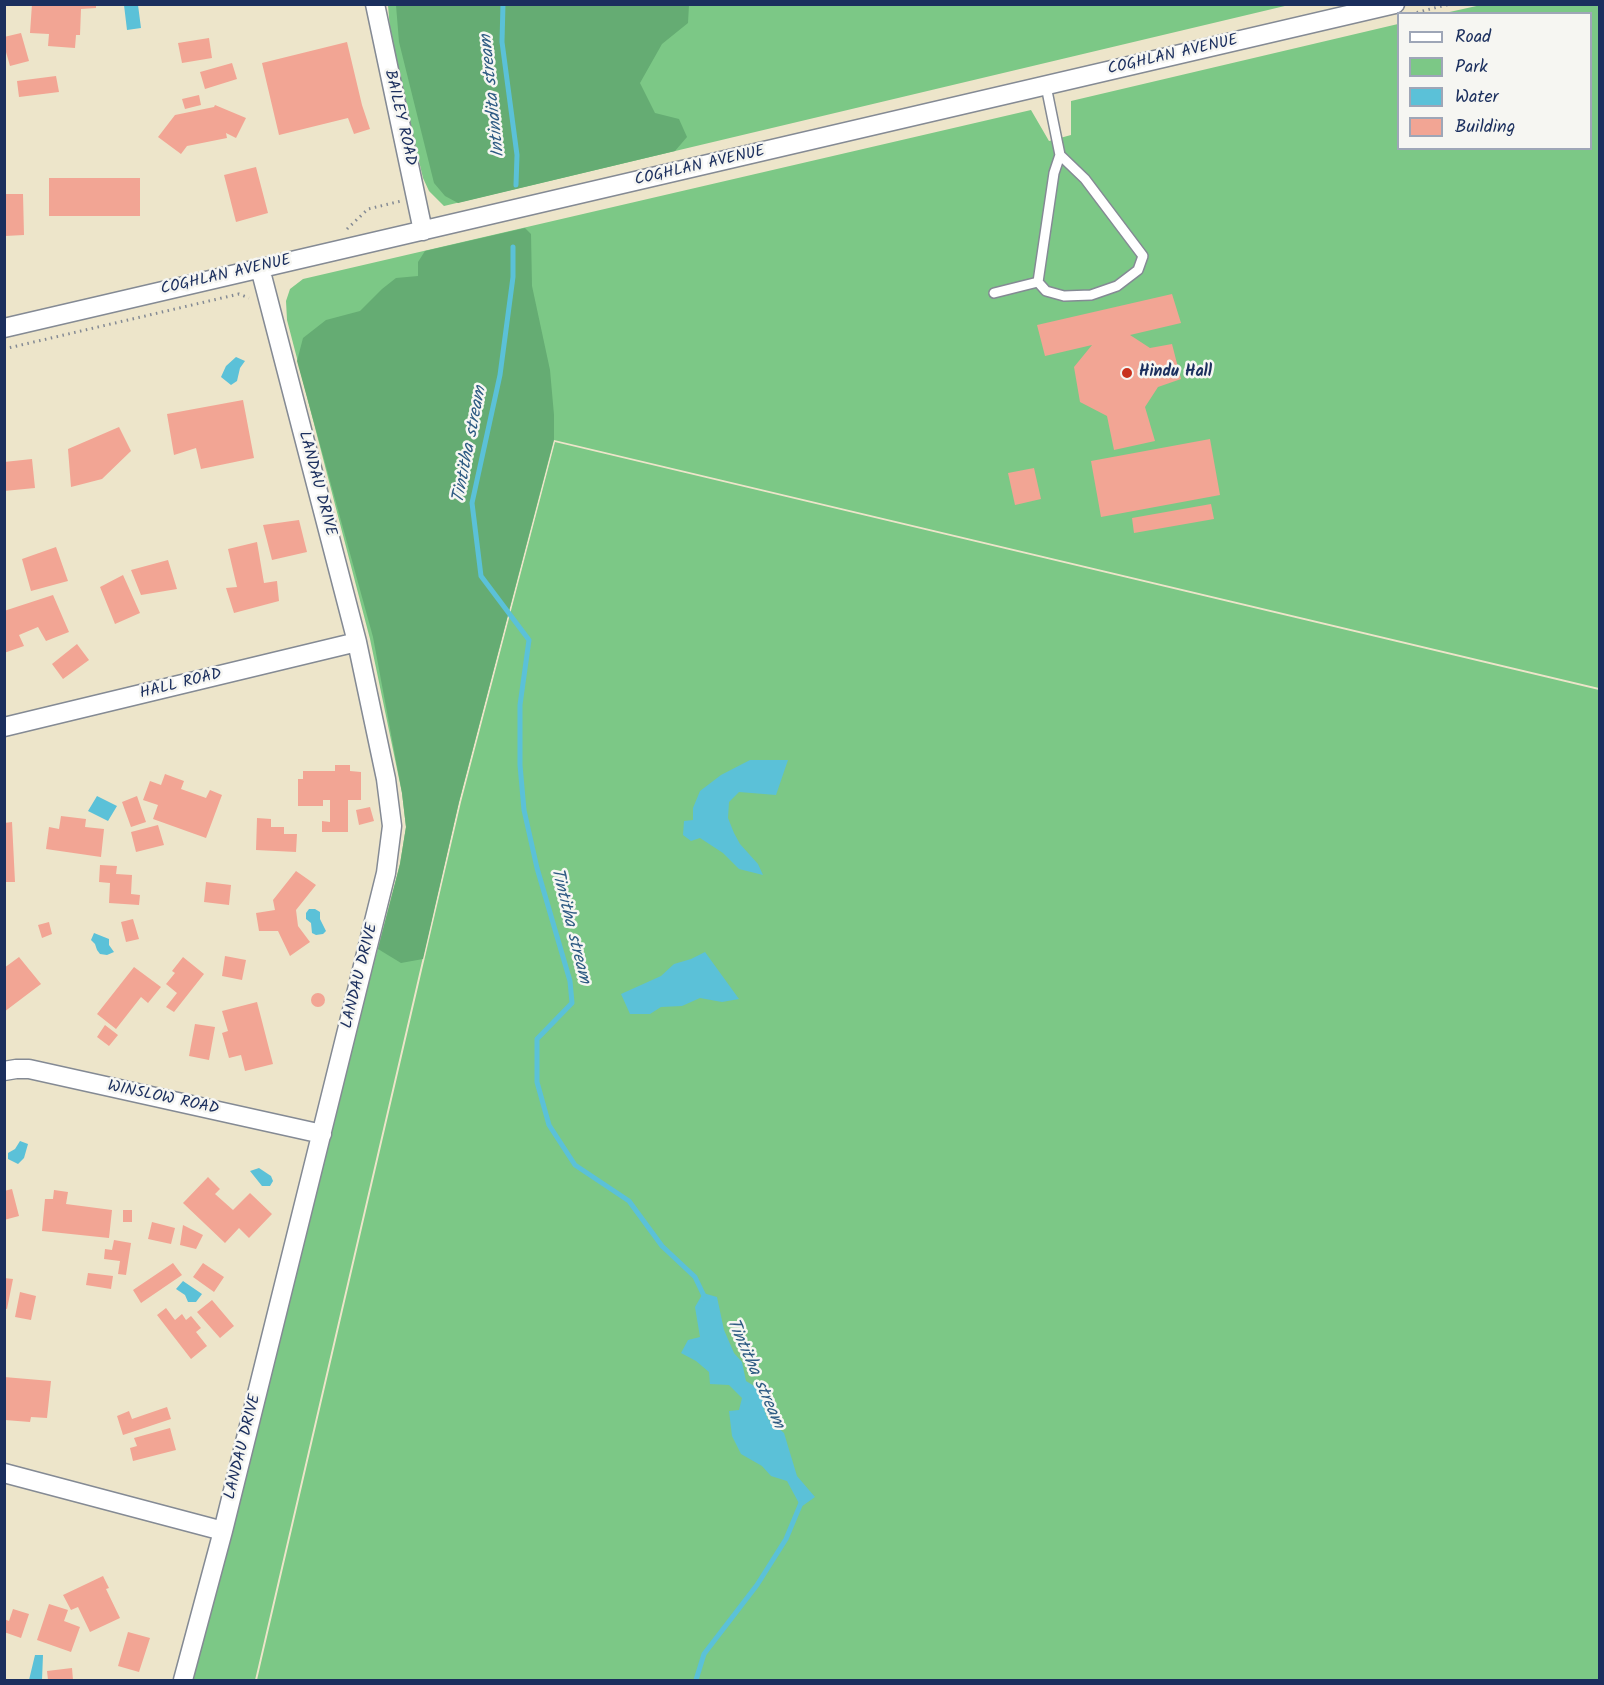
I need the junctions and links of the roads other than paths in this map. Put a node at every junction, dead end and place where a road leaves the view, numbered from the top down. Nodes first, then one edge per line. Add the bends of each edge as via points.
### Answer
1 (375, 4) edge
2 (1395, 4) edge
3 (1046, 86) junction
4 (1060, 154) junction
5 (423, 231) junction
6 (260, 268) junction
7 (1038, 282) junction
8 (993, 293) dead end
9 (4, 328) edge
10 (357, 642) junction
11 (4, 727) edge
12 (4, 1071) edge
13 (322, 1134) junction
14 (4, 1473) edge
15 (223, 1531) junction
16 (183, 1680) edge

1 - 5 street, BAILEY ROAD
2 - 3 street, COGHLAN AVENUE
3 - 4 lane
3 - 5 street, COGHLAN AVENUE
4 - 7 lane
4 - 7 lane via 1085,179 1143,256 1138,270 1117,286 1091,295 1064,296 1046,291
5 - 6 street, COGHLAN AVENUE
6 - 9 street, COGHLAN AVENUE
6 - 10 street, LANDAU DRIVE
7 - 8 lane
10 - 11 street, HALL ROAD
10 - 13 street, LANDAU DRIVE via 392,826 386,873
12 - 13 street, WINSLOW ROAD via 28,1070
13 - 15 street, LANDAU DRIVE
14 - 15 street
15 - 16 street, LANDAU DRIVE

